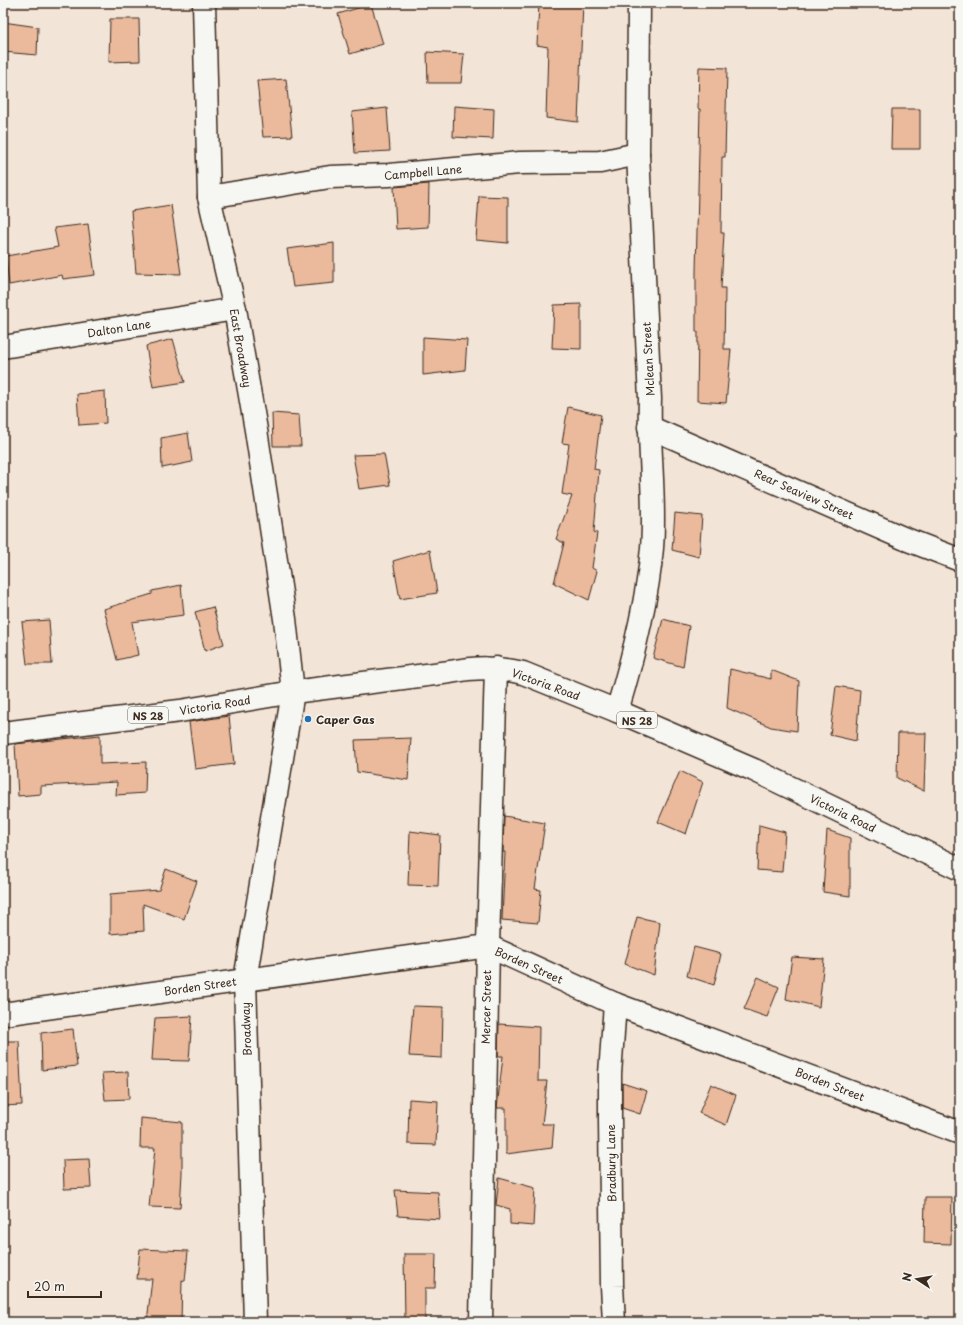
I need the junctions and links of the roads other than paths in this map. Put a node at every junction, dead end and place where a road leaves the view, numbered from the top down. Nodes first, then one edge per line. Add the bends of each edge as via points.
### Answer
1 (204, 3) edge
2 (639, 3) edge
3 (638, 154) junction
4 (209, 197) junction
5 (235, 309) junction
6 (3, 347) edge
7 (649, 427) junction
8 (960, 560) edge
9 (496, 668) junction
10 (293, 692) junction
11 (617, 711) junction
12 (3, 732) edge
13 (960, 869) edge
14 (488, 946) junction
15 (245, 980) junction
16 (615, 1004) junction
17 (3, 1014) edge
18 (960, 1133) edge
19 (255, 1322) edge
20 (481, 1322) edge
21 (614, 1322) edge

1 - 4 street, East Broadway
2 - 3 street, Mclean Street
3 - 4 street, Campbell Lane via 600,162 520,163 389,175 330,177
3 - 7 street, Mclean Street via 650,399
4 - 5 street, East Broadway
5 - 6 street, Dalton Lane
5 - 10 street, East Broadway via 276,554
7 - 8 street, Rear Seaview Street via 903,538
7 - 11 street, Mclean Street via 652,476 651,554 642,619
9 - 10 street, Victoria Road / NS 28 via 467,668
9 - 11 street, Victoria Road / NS 28 via 523,673
9 - 14 street, Mercer Street
10 - 12 street, Victoria Road / NS 28 via 180,711
10 - 15 street, Broadway
11 - 13 street, Victoria Road / NS 28 via 754,770
14 - 15 street, Borden Street
14 - 16 street, Borden Street
14 - 20 street, Mercer Street
15 - 17 street, Borden Street
15 - 19 street, Broadway
16 - 18 street, Borden Street
16 - 21 street, Bradbury Lane via 610,1111

